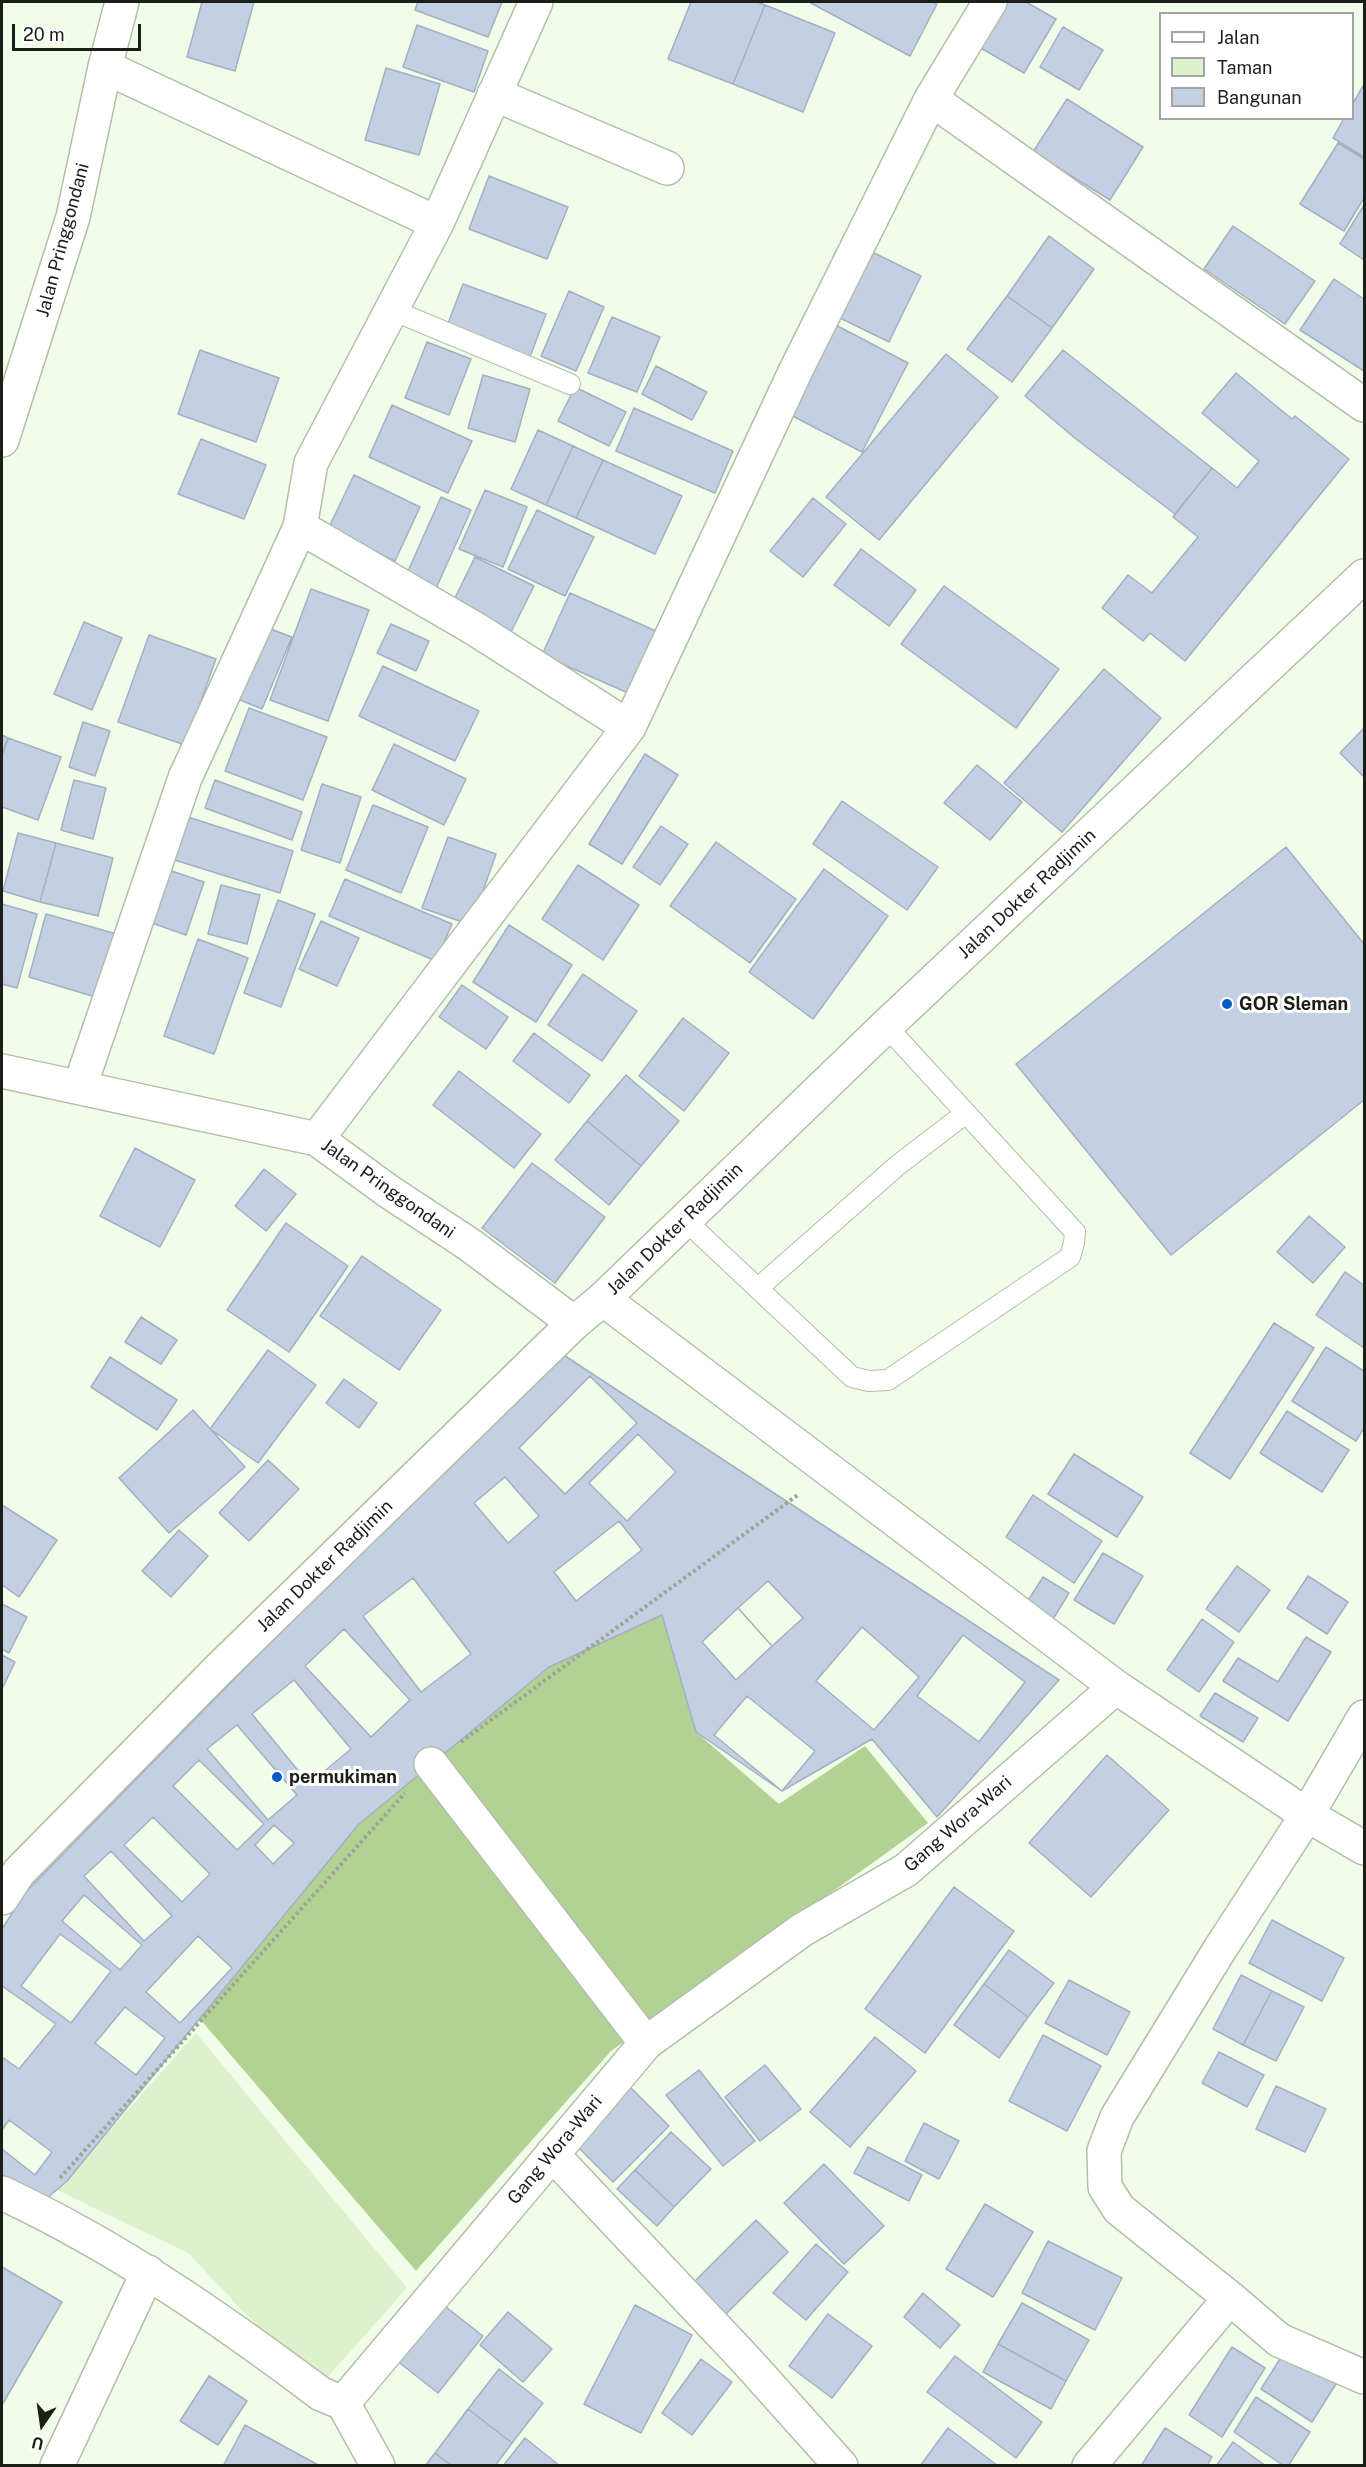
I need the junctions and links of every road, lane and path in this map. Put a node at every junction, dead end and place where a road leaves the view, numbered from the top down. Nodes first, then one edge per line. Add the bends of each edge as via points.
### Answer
1 (122, 2) edge
2 (536, 2) edge
3 (990, 2) edge
4 (105, 67) junction
5 (494, 94) junction
6 (931, 99) junction
7 (667, 168) dead end
8 (437, 223) junction
9 (392, 310) junction
10 (570, 384) dead end
11 (1365, 405) edge
12 (2, 440) edge
13 (300, 527) junction
14 (1365, 576) edge
15 (629, 727) junction
16 (886, 1026) junction
17 (2, 1071) edge
18 (80, 1086) junction
19 (966, 1113) junction
20 (317, 1139) junction
21 (685, 1220) junction
22 (758, 1288) junction
23 (603, 1299) junction
24 (574, 1323) junction
25 (829, 1472) junction
26 (1116, 1687) junction
27 (1365, 1717) edge
28 (431, 1764) junction
29 (1307, 1815) junction
30 (1365, 1848) edge
31 (2, 1898) edge
32 (646, 2043) junction
33 (552, 2154) junction
34 (2, 2193) edge
35 (33, 2208) junction
36 (148, 2272) junction
37 (1230, 2298) junction
38 (1365, 2377) edge
39 (343, 2403) junction
40 (57, 2466) edge
41 (378, 2466) edge
42 (841, 2466) edge
43 (1089, 2466) edge

1 - 4 street, Jalan Pringgondani
2 - 5 street
3 - 6 street
4 - 8 street
4 - 12 street, Jalan Pringgondani via 73,217
5 - 7 street
5 - 8 street
6 - 11 street
6 - 15 street via 796,370
8 - 9 street
9 - 10 lane
9 - 13 street via 311,463
13 - 15 street via 477,630
13 - 18 street via 185,778
14 - 16 street, Jalan Dokter Radjimin
15 - 20 street
16 - 19 lane
16 - 21 street, Jalan Dokter Radjimin
17 - 18 street, Jalan Pringgondani
18 - 20 street, Jalan Pringgondani
19 - 22 lane via 898,1166
19 - 22 lane via 1075,1232 1070,1257 888,1380 852,1377
20 - 24 street, Jalan Pringgondani
21 - 22 lane
21 - 23 street, Jalan Dokter Radjimin
23 - 24 street, Jalan Dokter Radjimin
23 - 25 street
24 - 31 street, Jalan Dokter Radjimin via 212,1677 19,1872
25 - 26 street
25 - 28 path
26 - 29 street
26 - 32 street, Gang Wora-Wari via 906,1870 802,1930
27 - 29 street
28 - 32 street
28 - 35 path
29 - 30 street
29 - 37 street via 1117,2117 1104,2151 1105,2187 1119,2209
32 - 33 street, Gang Wora-Wari
33 - 39 street, Gang Wora-Wari
33 - 42 street
34 - 35 street
35 - 36 street
36 - 39 street via 321,2394
36 - 40 street
37 - 38 street via 1279,2340
37 - 43 street
39 - 41 street

